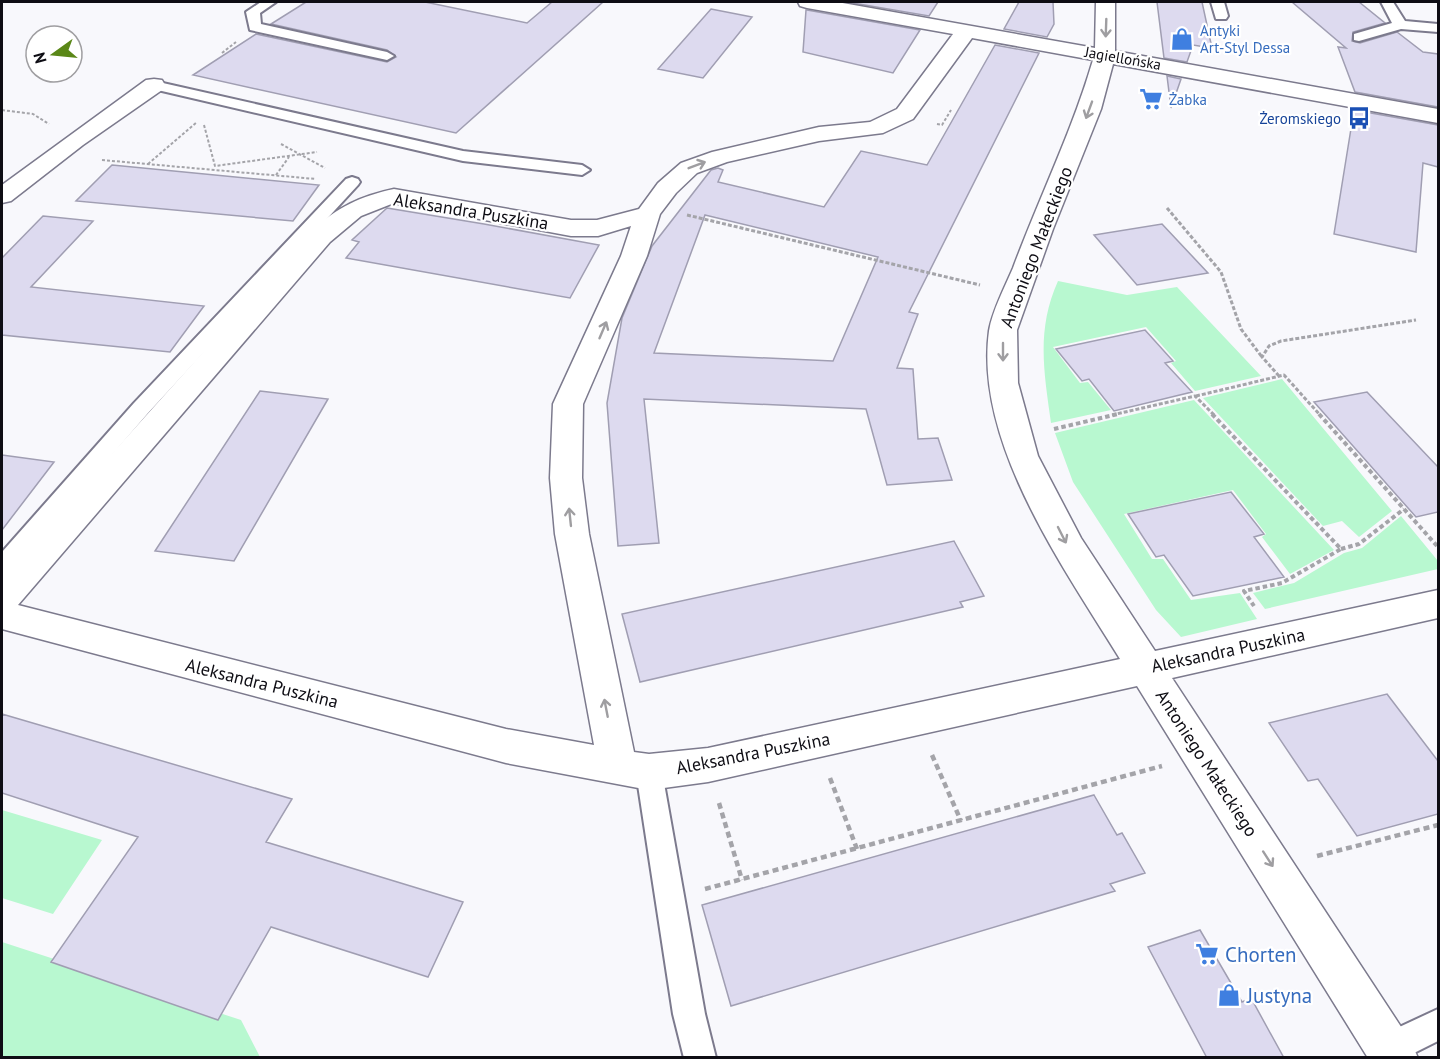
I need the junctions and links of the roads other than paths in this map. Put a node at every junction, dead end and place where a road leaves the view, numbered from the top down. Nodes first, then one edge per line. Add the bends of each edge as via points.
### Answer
1 (269, 2) edge
2 (807, 2) edge
3 (1106, 2) edge
4 (1218, 2) edge
5 (1387, 2) edge
6 (1221, 16) dead end
7 (1400, 25) junction
8 (1438, 28) edge
9 (968, 30) junction
10 (1359, 37) dead end
11 (1105, 54) junction
12 (387, 56) dead end
13 (154, 85) joint
14 (1438, 116) edge
15 (582, 170) dead end
16 (352, 182) road end
17 (2, 196) edge
18 (648, 214) junction
19 (2, 567) edge
20 (2, 599) edge
21 (1438, 604) edge
22 (2, 615) edge
23 (1146, 668) junction
24 (633, 769) junction
25 (1438, 1025) edge
26 (1392, 1053) edge
27 (700, 1058) edge

1 - 12 lane via 253,12 255,27
2 - 9 street, Jagiellońska
3 -> 11 street, Antoniego Małeckiego
4 - 6 lane
5 - 7 lane
7 - 8 lane
7 - 10 lane
9 - 11 street, Jagiellońska
18 -> 9 street via 667,188 689,168 819,134 875,128 905,114
11 - 14 street, Jagiellońska
11 -> 23 street, Antoniego Małeckiego via 1090,109 1003,330 1003,383 1022,456 1068,546
13 - 15 lane via 463,156
13 - 17 street
16 - 19 lane via 141,408
18 - 20 street, Aleksandra Puszkina via 598,228 571,228 393,196 371,199 350,209 328,228
24 -> 18 street via 572,534 566,478 567,404 634,256
21 - 23 street, Aleksandra Puszkina
22 - 24 street, Aleksandra Puszkina via 506,746
23 - 24 street, Aleksandra Puszkina via 708,765
23 -> 26 street, Antoniego Małeckiego
24 - 27 lane via 670,898
25 - 26 lane

